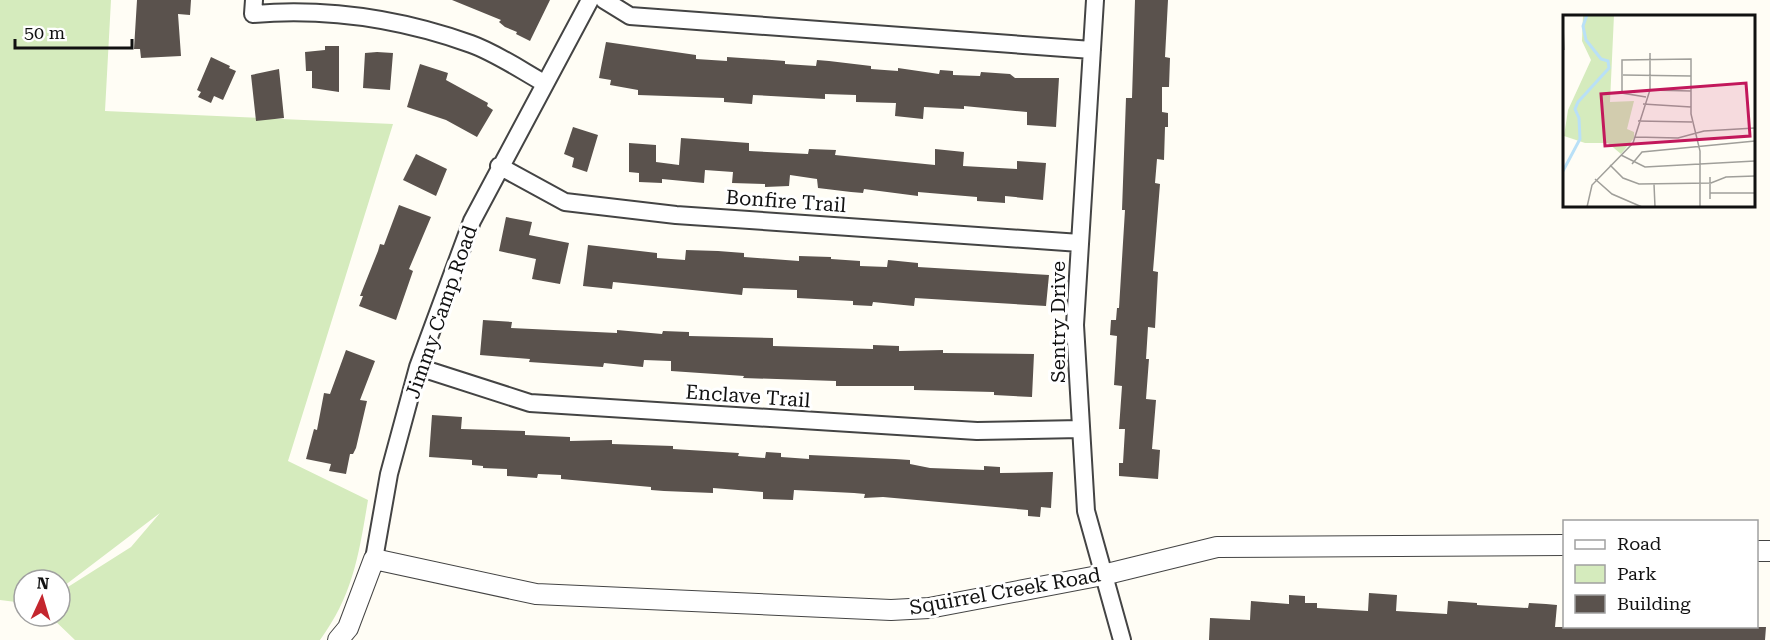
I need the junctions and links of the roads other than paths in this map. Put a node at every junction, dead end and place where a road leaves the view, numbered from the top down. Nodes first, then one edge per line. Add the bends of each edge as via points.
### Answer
1 (254, 0) edge
2 (590, 0) edge
3 (604, 0) edge
4 (1095, 0) edge
5 (1092, 50) junction
6 (544, 83) junction
7 (499, 166) junction
8 (1080, 243) junction
9 (418, 367) junction
10 (1081, 429) junction
11 (1563, 546) edge
12 (374, 559) junction
13 (1104, 575) junction
14 (338, 640) edge
15 (1122, 640) edge

1 - 6 street via 253,14 288,11 385,20 473,44
2 - 6 street, Jimmy Camp Road
3 - 5 street via 630,16
4 - 5 street, Sentry Drive
5 - 8 street, Sentry Drive
6 - 7 street, Jimmy Camp Road
7 - 8 street, Bonfire Trail via 565,202 676,215
7 - 9 street, Jimmy Camp Road via 472,221
8 - 10 street, Sentry Drive via 1075,326
9 - 10 street, Enclave Trail via 530,403 977,431
9 - 12 street, Jimmy Camp Road via 389,474
10 - 13 street, Sentry Drive via 1086,511
11 - 13 street, Squirrel Creek Road via 1217,547
12 - 13 street, Squirrel Creek Road via 546,595 891,610 929,608
12 - 14 street, Jimmy Camp Road via 348,628
13 - 15 street, Sentry Drive

